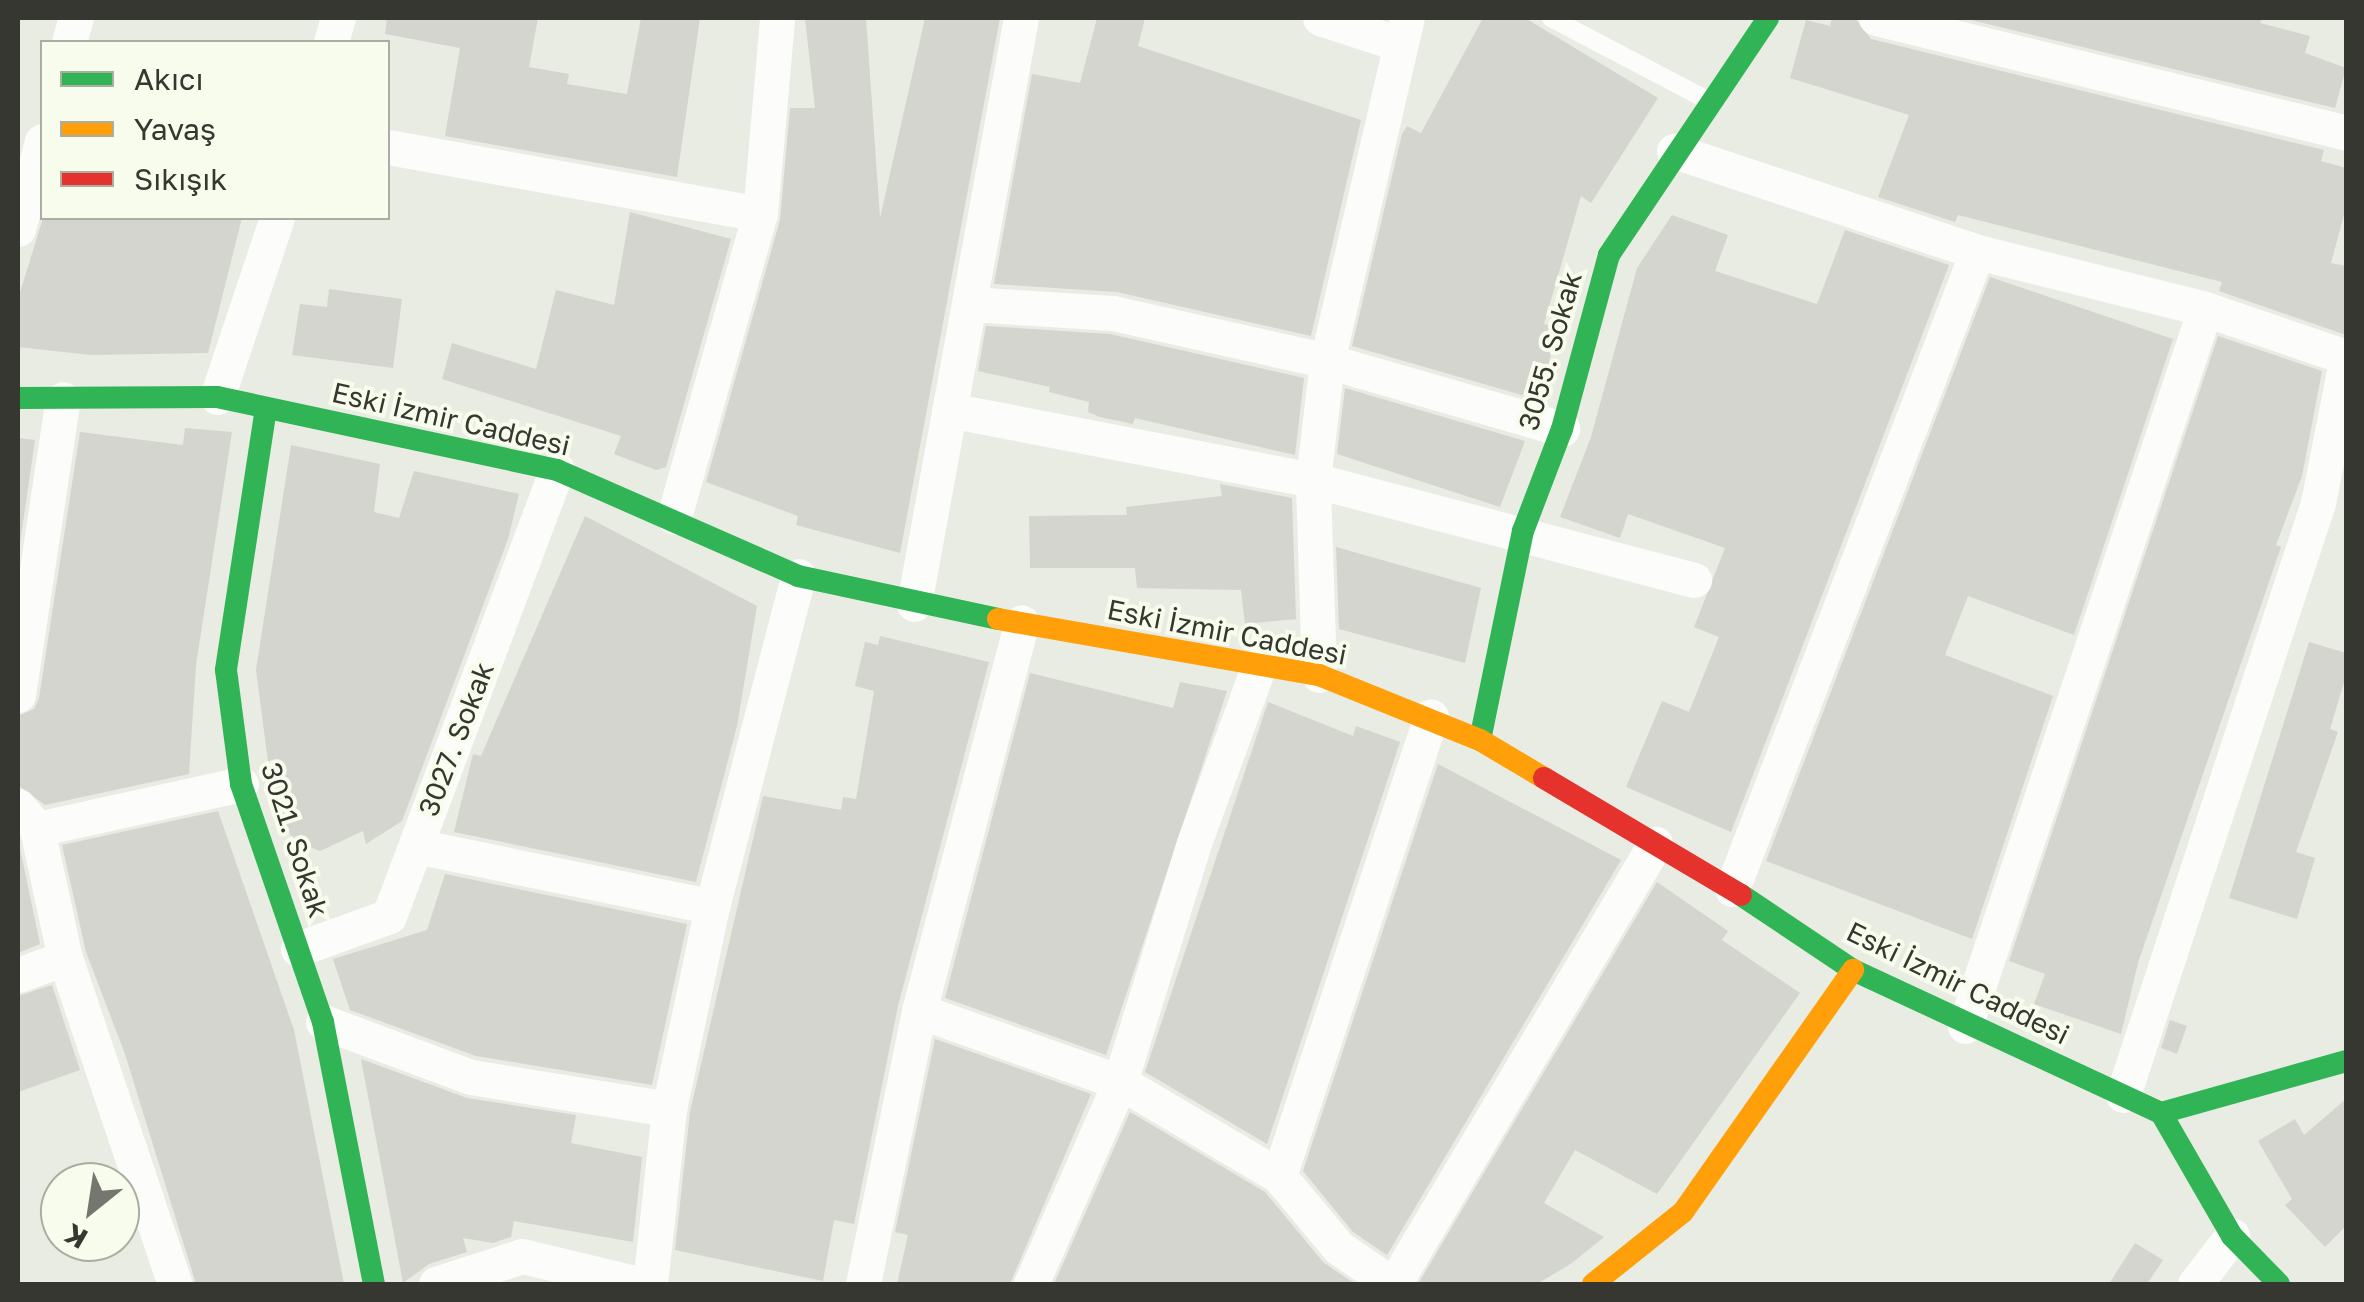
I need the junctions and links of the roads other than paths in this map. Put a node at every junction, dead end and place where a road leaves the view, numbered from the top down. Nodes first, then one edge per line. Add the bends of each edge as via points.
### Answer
1 (777, 18) edge
2 (1021, 18) edge
3 (1320, 18) edge
4 (1551, 18) edge
5 (1768, 18) edge
6 (1876, 18) edge
7 (1402, 30) edge
8 (1709, 101) junction
9 (2346, 133) edge
10 (390, 148) edge
11 (1674, 151) junction
12 (31, 162) edge
13 (760, 214) junction
14 (276, 220) edge
15 (18, 229) edge
16 (1977, 252) junction
17 (968, 304) junction
18 (2205, 309) junction
19 (2346, 359) edge
20 (1327, 361) junction
21 (218, 397) junction
22 (18, 398) edge
23 (63, 399) junction
24 (266, 408) junction
25 (949, 410) junction
26 (1562, 429) junction
27 (557, 470) junction
28 (1313, 480) junction
29 (2332, 506) edge
30 (674, 517) junction
31 (1522, 531) junction
32 (798, 576) junction
33 (1694, 580) dead end
34 (914, 604) junction
35 (1022, 622) junction
36 (1259, 665) junction
37 (1319, 674) junction
38 (18, 695) edge
39 (1431, 717) junction
40 (1480, 740) junction
41 (240, 784) junction
42 (27, 817) edge
43 (1655, 844) junction
44 (416, 846) junction
45 (1732, 889) junction
46 (712, 907) junction
47 (298, 949) junction
48 (65, 958) junction
49 (1853, 970) junction
50 (18, 974) edge
51 (919, 1011) junction
52 (323, 1022) junction
53 (1966, 1026) junction
54 (2346, 1060) edge
55 (1120, 1082) junction
56 (2123, 1095) junction
57 (669, 1109) junction
58 (2161, 1113) junction
59 (1279, 1176) junction
60 (2232, 1236) junction
61 (175, 1284) edge
62 (374, 1284) edge
63 (436, 1284) edge
64 (639, 1284) edge
65 (650, 1284) edge
66 (862, 1284) edge
67 (1031, 1284) edge
68 (1393, 1284) edge
69 (1593, 1284) edge
70 (2195, 1284) edge
71 (2280, 1284) edge

1 - 13 street
2 - 17 street
3 - 7 street
4 - 8 lane
5 - 8 main road, 3055. Sokak
6 - 9 street
7 - 20 street
8 - 11 main road, 3055. Sokak
10 - 13 street
11 - 16 street
11 - 26 main road, 3055. Sokak via 1608,255
12 - 15 street
13 - 30 street
14 - 21 street
16 - 18 street
16 - 45 street
17 - 20 street via 1112,314
17 - 25 street
18 - 19 street
18 - 53 street
19 - 29 street
20 - 26 street
20 - 28 street
21 - 23 main road, Eski İzmir Caddesi
21 - 24 main road, Eski İzmir Caddesi
22 - 23 main road, Eski İzmir Caddesi
23 - 38 street
24 - 27 main road, Eski İzmir Caddesi
24 - 41 main road, 3021. Sokak via 226,670
25 - 28 street
25 - 34 street
26 - 31 main road, 3055. Sokak
27 - 30 main road, Eski İzmir Caddesi
27 - 44 street, 3027. Sokak
28 - 31 street
28 - 37 street
29 - 56 street
30 - 32 main road, Eski İzmir Caddesi
31 - 33 street
31 - 40 main road, 3055. Sokak
32 - 34 main road, Eski İzmir Caddesi
32 - 46 street
34 - 35 main road, Eski İzmir Caddesi
35 - 36 main road, Eski İzmir Caddesi
35 - 51 street
36 - 37 main road, Eski İzmir Caddesi
36 - 55 street via 1194,843
37 - 39 main road, Eski İzmir Caddesi
39 - 40 main road, Eski İzmir Caddesi
39 - 59 street
40 - 43 main road, Eski İzmir Caddesi
41 - 42 street
41 - 47 main road, 3021. Sokak
42 - 48 street
43 - 45 main road, Eski İzmir Caddesi
43 - 68 street
44 - 46 street
44 - 47 street, 3027. Sokak via 389,916
45 - 49 main road, Eski İzmir Caddesi
46 - 57 street
47 - 52 main road, 3021. Sokak
48 - 50 street
48 - 61 street
49 - 53 main road, Eski İzmir Caddesi
49 - 69 main road via 1683,1212
51 - 55 street
51 - 66 street
52 - 57 street via 471,1078
52 - 62 main road, 3021. Sokak
53 - 56 main road, Eski İzmir Caddesi
54 - 58 main road
55 - 59 street
55 - 67 street
56 - 58 main road, Eski İzmir Caddesi
57 - 65 street
58 - 60 main road
59 - 68 street via 1338,1248
60 - 70 street
60 - 71 main road
63 - 64 street via 522,1256

